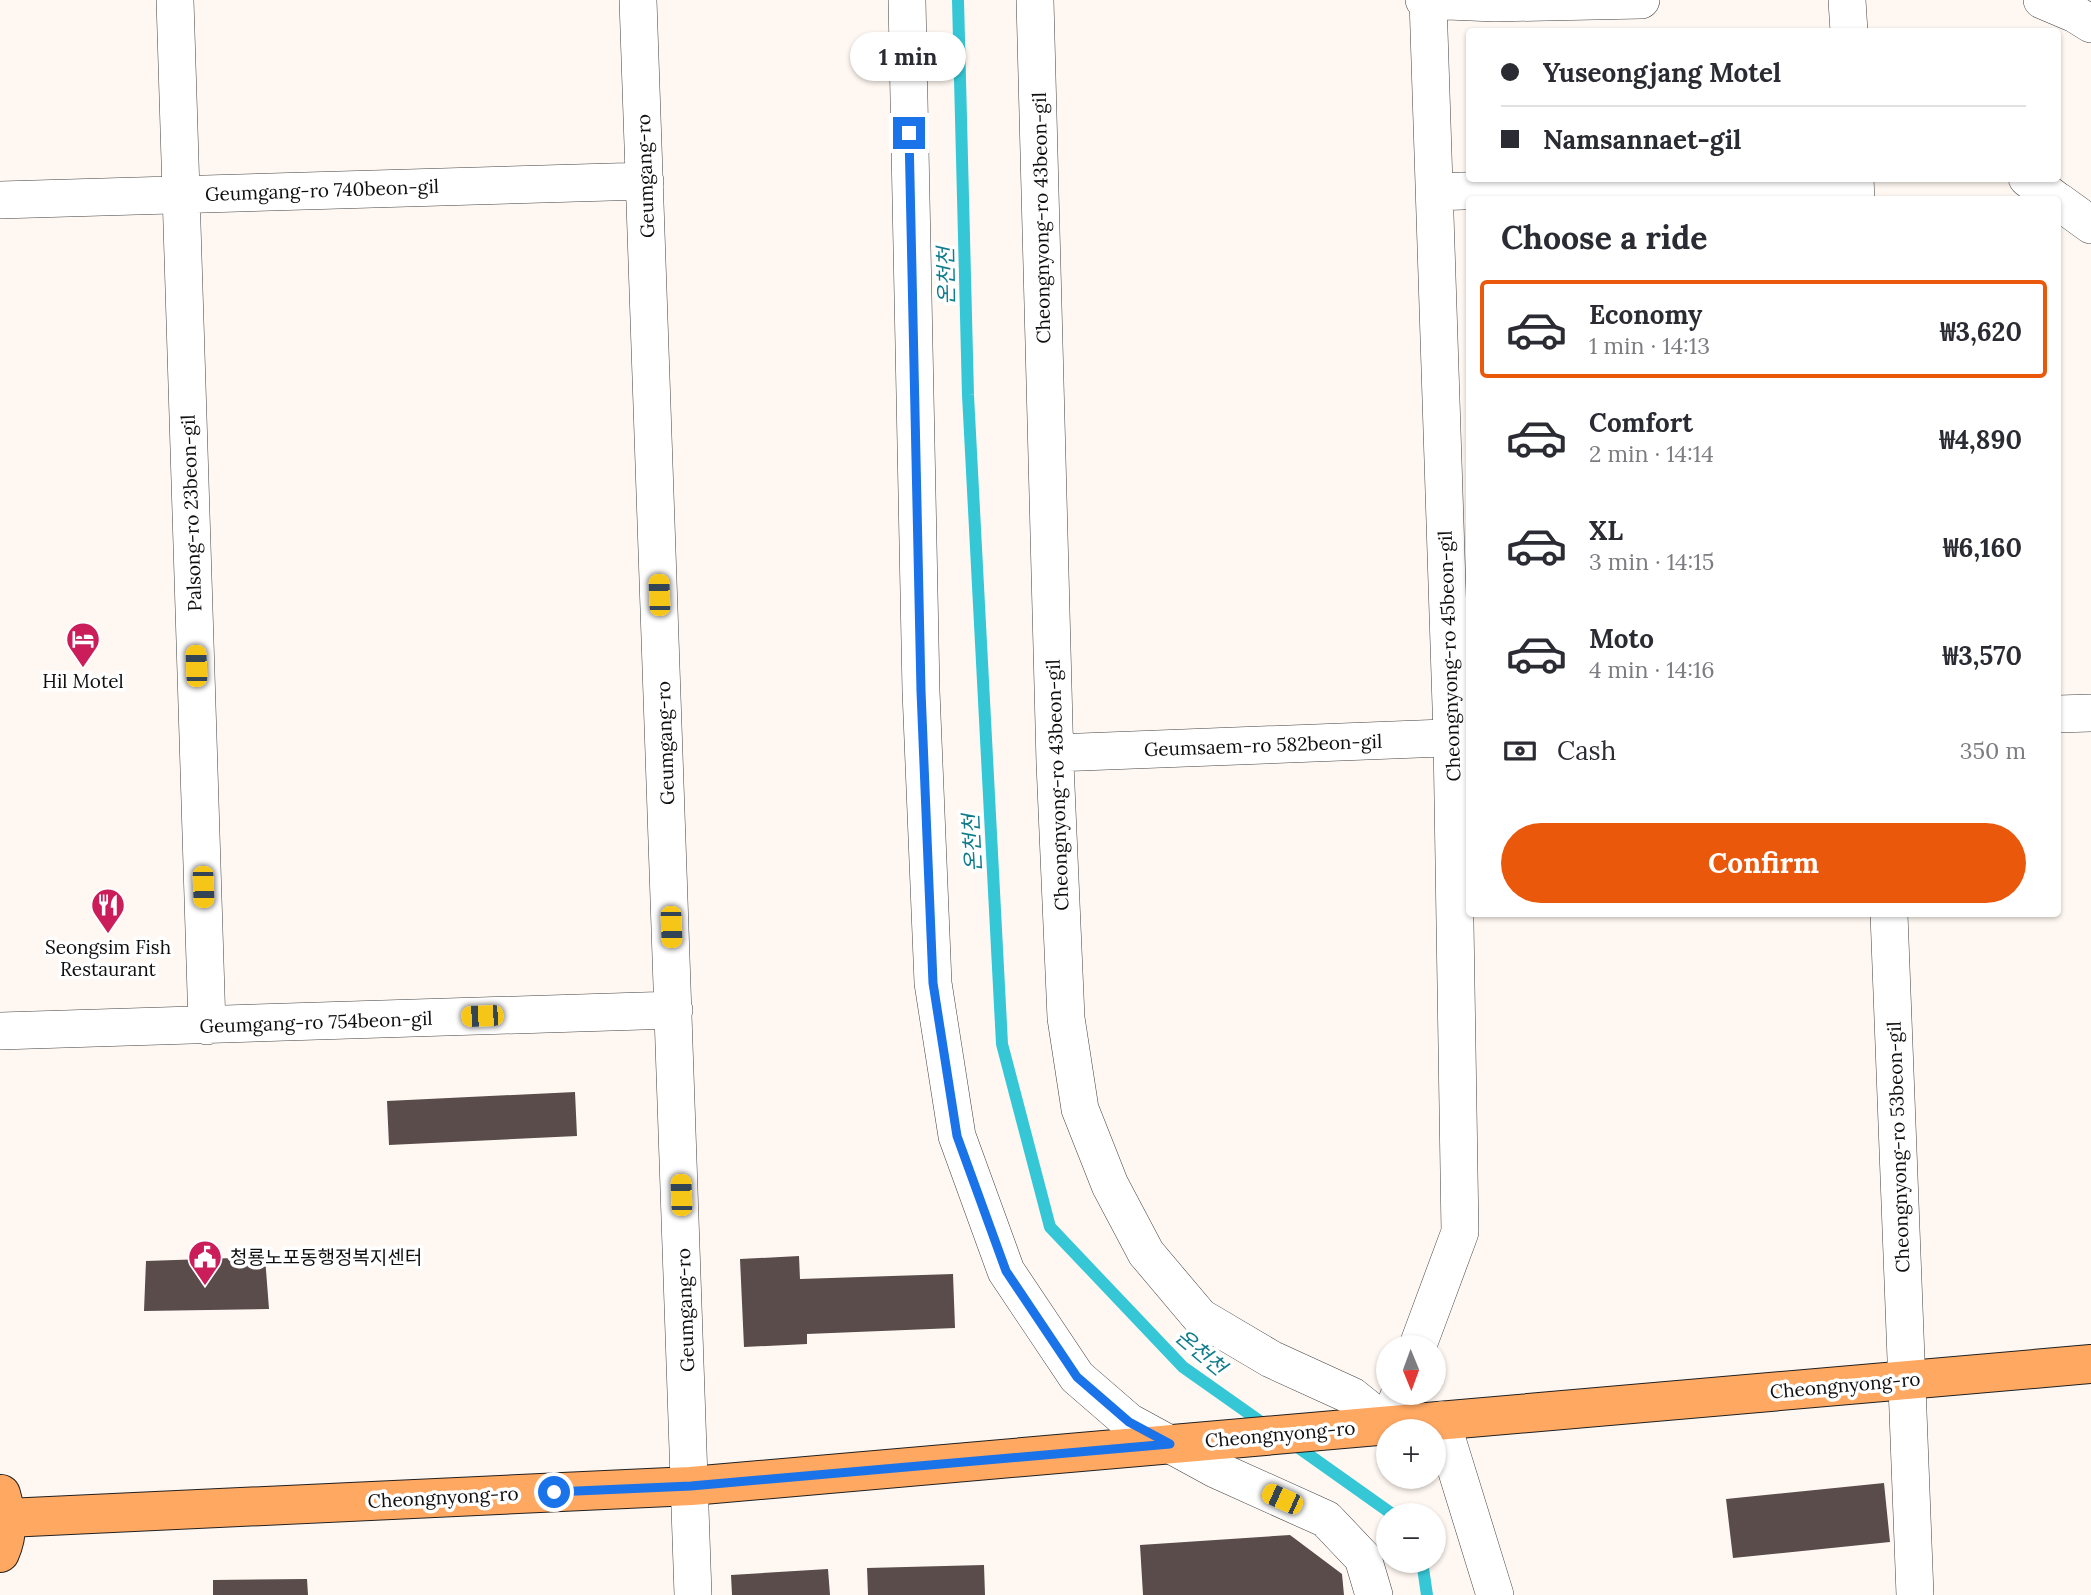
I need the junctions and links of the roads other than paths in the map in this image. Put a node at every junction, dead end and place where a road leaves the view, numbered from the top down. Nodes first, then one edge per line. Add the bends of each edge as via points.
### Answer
1 (176, 0) edge
2 (638, 0) edge
3 (906, 0) edge
4 (1035, 0) edge
5 (1427, 0) edge
6 (1641, 0) edge
7 (1847, 0) edge
8 (2042, 0) edge
9 (2091, 24) edge
10 (1849, 28) edge
11 (645, 181) junction
12 (1722, 182) edge
13 (2032, 182) edge
14 (1435, 192) junction
15 (181, 194) junction
16 (2052, 196) edge
17 (0, 200) edge
18 (2061, 203) edge
19 (2091, 225) edge
20 (2091, 713) edge
21 (2061, 714) edge
22 (1461, 737) edge
23 (1055, 753) junction
24 (1889, 917) edge
25 (674, 1010) junction
26 (207, 1026) junction
27 (0, 1031) edge
28 (1422, 1335) edge
29 (2091, 1364) edge
30 (1908, 1380) junction
31 (1394, 1409) edge
32 (1437, 1419) edge
33 (1446, 1420) edge
34 (1446, 1436) edge
35 (1170, 1444) junction
36 (691, 1486) junction
37 (2, 1521) edge
38 (693, 1595) edge
39 (1374, 1595) edge
40 (1495, 1595) edge
41 (1915, 1595) edge

1 - 15 street, Palsong-ro 23beon-gil
2 - 11 street, Geumgang-ro
3 - 35 street via 921,691 932,969 957,1136 1006,1271 1077,1377 1129,1422
4 - 23 street, Cheongnyong-ro 43beon-gil
5 - 6 street
5 - 14 street, Cheongnyong-ro 45beon-gil
7 - 10 street
8 - 9 street
11 - 15 street, Geumgang-ro 740beon-gil
11 - 25 street, Geumgang-ro
12 - 14 street
13 - 16 street
14 - 22 street, Cheongnyong-ro 45beon-gil
15 - 17 street, Geumgang-ro 740beon-gil
15 - 26 street, Palsong-ro 23beon-gil
18 - 19 street
20 - 21 street
22 - 23 street, Geumsaem-ro 582beon-gil
22 - 28 street, Cheongnyong-ro 45beon-gil via 1460,1232
23 - 31 street, Cheongnyong-ro 43beon-gil via 1066,1018 1080,1109 1110,1185 1146,1253 1200,1317 1271,1359 1352,1396
24 - 30 street, Cheongnyong-ro 53beon-gil
25 - 26 street, Geumgang-ro 754beon-gil
25 - 36 street, Geumgang-ro
26 - 27 street, Geumgang-ro 754beon-gil
29 - 30 main road, Cheongnyong-ro
30 - 33 main road, Cheongnyong-ro
30 - 41 street, Cheongnyong-ro 53beon-gil
31 - 32 main road, Cheongnyong-ro
31 - 35 main road, Cheongnyong-ro via 1313,1431
34 - 40 street
35 - 36 main road, Cheongnyong-ro
35 - 39 street via 1326,1518 1363,1558
36 - 37 main road, Cheongnyong-ro
36 - 38 street, Geumgang-ro

